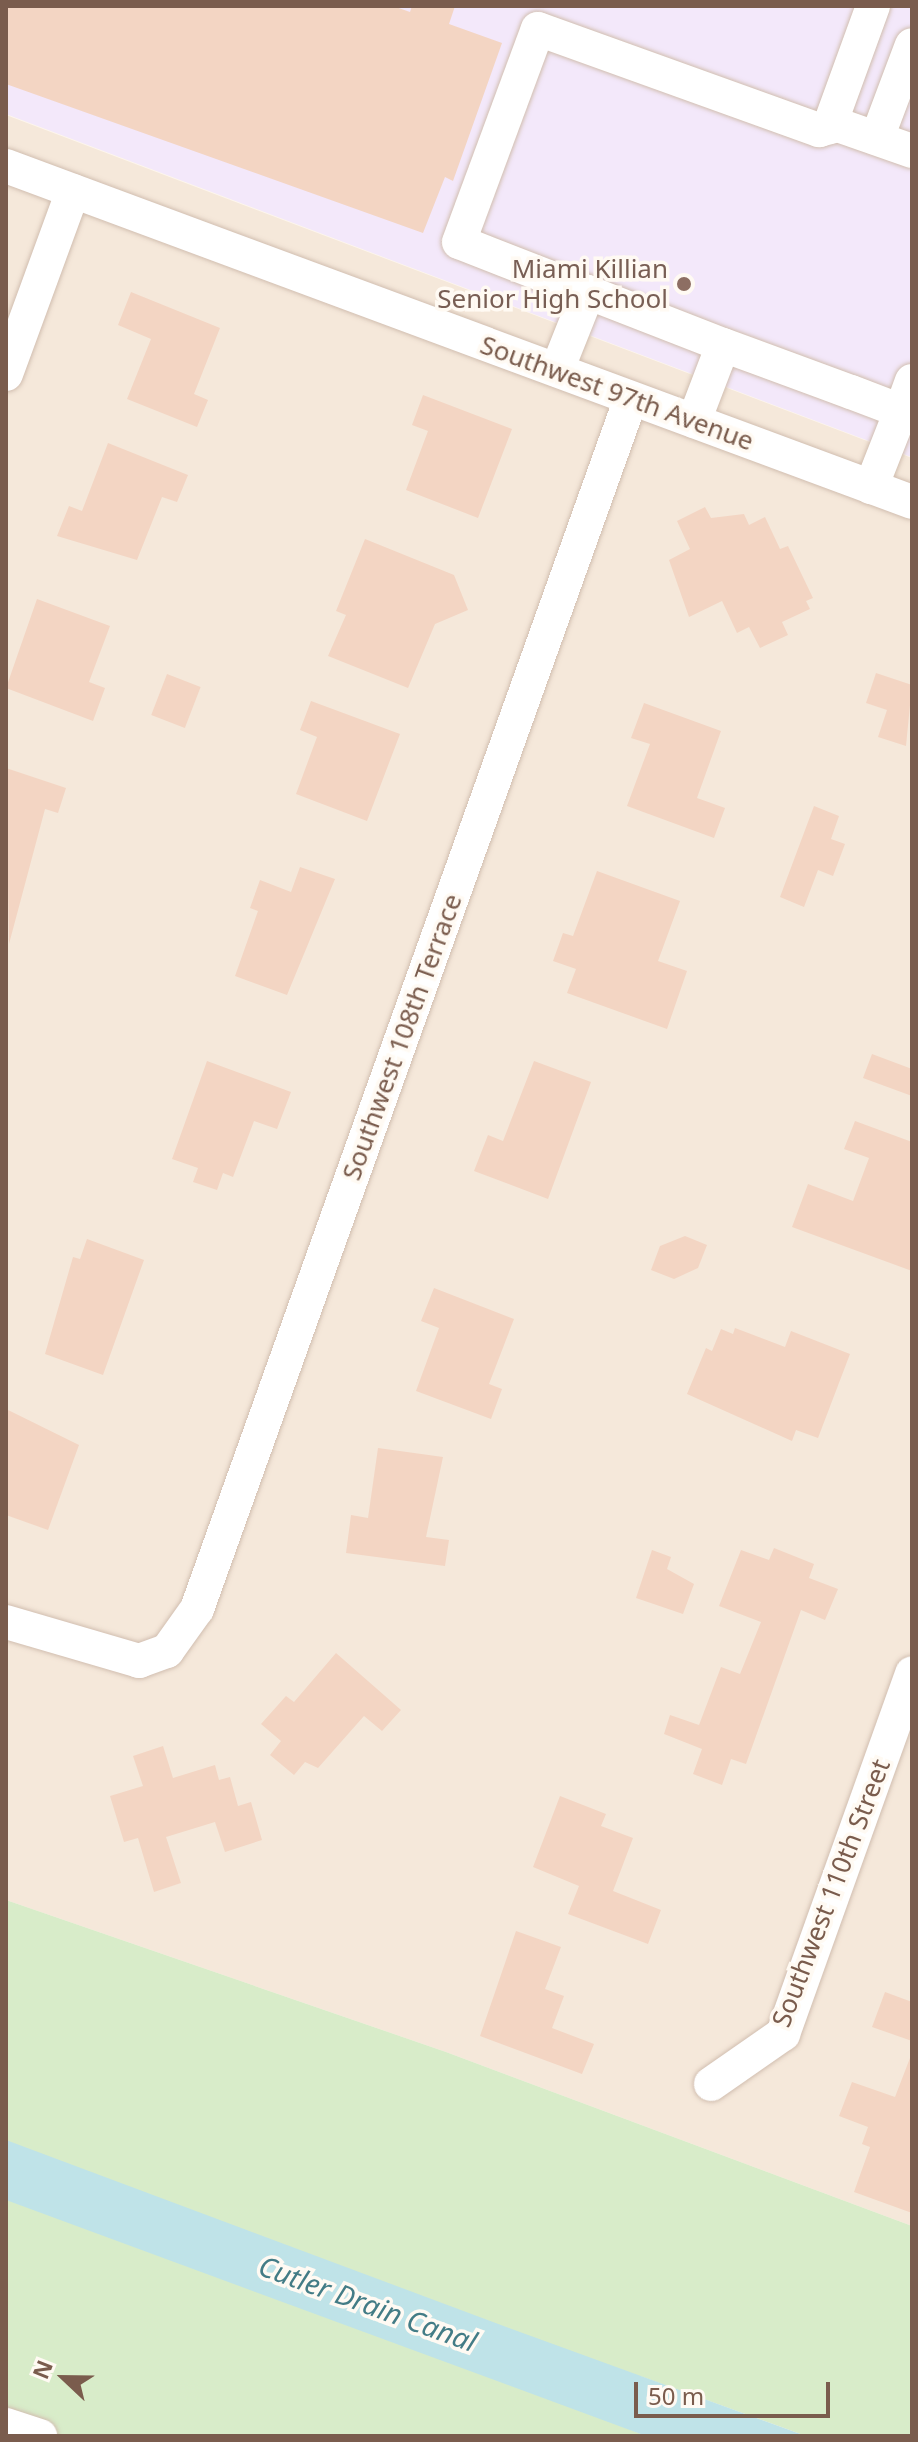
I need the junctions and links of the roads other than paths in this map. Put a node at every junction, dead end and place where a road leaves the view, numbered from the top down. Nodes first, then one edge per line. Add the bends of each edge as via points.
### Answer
1 (873, 6) edge
2 (912, 45) edge
3 (829, 127) junction
4 (877, 138) junction
5 (912, 151) edge
6 (6, 166) edge
7 (73, 191) junction
8 (588, 292) junction
9 (723, 345) junction
10 (557, 370) junction
11 (6, 374) edge
12 (906, 396) edge
13 (631, 398) junction
14 (694, 421) junction
15 (871, 487) junction
16 (912, 502) edge
17 (6, 1622) edge
18 (912, 1673) edge
19 (711, 2084) dead end
20 (6, 2425) edge
21 (40, 2436) edge

1 - 3 street
2 - 4 street
3 - 4 street
3 - 8 street via 538,29 459,242
4 - 5 street
6 - 7 street, Southwest 97th Avenue
7 - 10 street, Southwest 97th Avenue
7 - 11 street
8 - 9 street
8 - 10 street
9 - 12 street
9 - 14 street
10 - 13 street, Southwest 97th Avenue
12 - 15 street
13 - 14 street, Southwest 97th Avenue
13 - 17 street, Southwest 108th Terrace via 197,1609 178,1640 149,1659 110,1658
14 - 15 street, Southwest 97th Avenue
15 - 16 street, Southwest 97th Avenue
18 - 19 street, Southwest 110th Street via 783,2034
20 - 21 street

